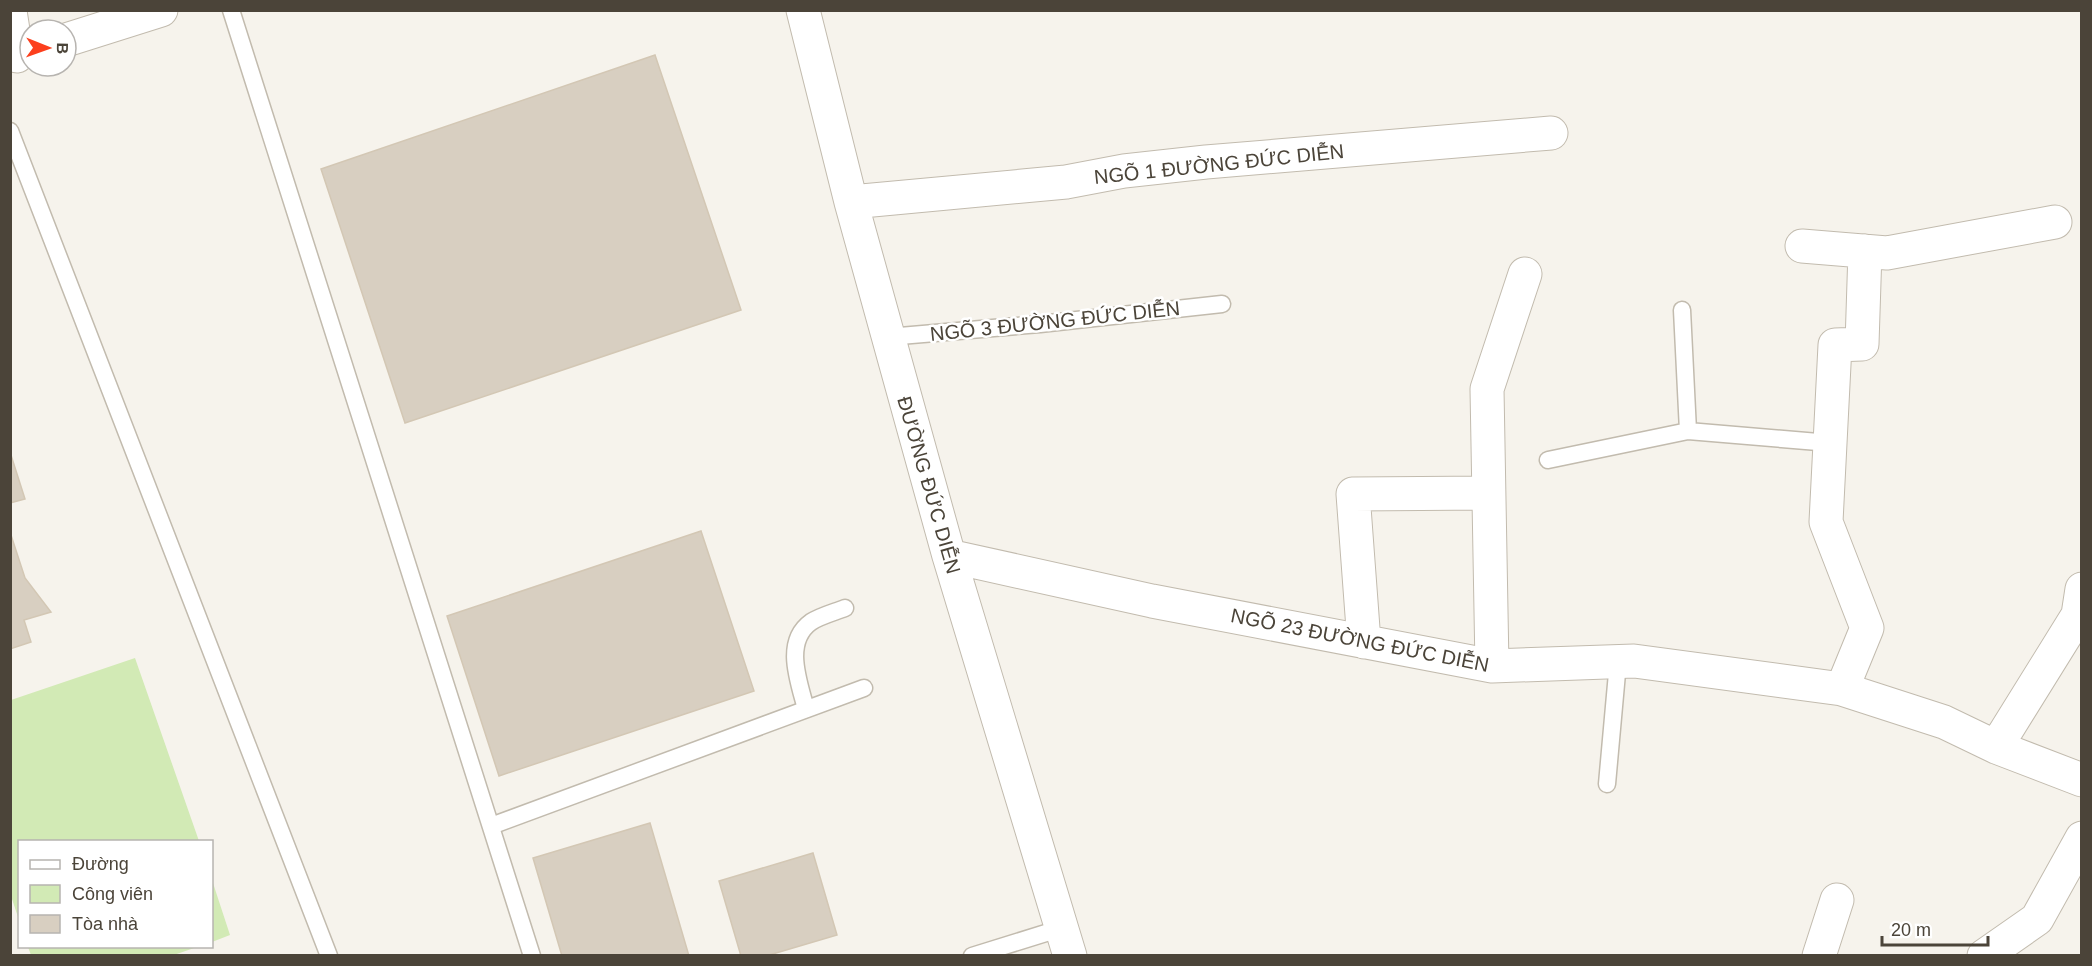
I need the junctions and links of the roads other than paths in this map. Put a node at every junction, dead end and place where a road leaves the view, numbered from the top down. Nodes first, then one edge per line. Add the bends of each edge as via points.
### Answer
1 (161, 10) edge
2 (231, 10) edge
3 (803, 10) edge
4 (10, 11) edge
5 (78, 36) edge
6 (18, 50) edge
7 (10, 131) edge
8 (1551, 133) dead end
9 (851, 202) junction
10 (2055, 222) dead end
11 (1802, 246) dead end
12 (1865, 251) junction
13 (1525, 274) dead end
14 (1222, 304) dead end
15 (1682, 310) dead end
16 (888, 337) junction
17 (1688, 431) junction
18 (1830, 443) junction
19 (1548, 460) dead end
20 (1488, 494) junction
21 (949, 556) junction
22 (2082, 589) edge
23 (845, 608) dead end
24 (1364, 642) junction
25 (1618, 662) junction
26 (1492, 666) junction
27 (864, 688) dead end
28 (1842, 688) junction
29 (806, 709) junction
30 (1996, 747) junction
31 (2082, 780) edge
32 (1607, 784) dead end
33 (491, 826) junction
34 (2082, 838) edge
35 (1837, 900) dead end
36 (1066, 942) edge
37 (329, 956) edge
38 (532, 956) edge
39 (972, 956) edge
40 (1819, 956) edge
41 (1984, 956) edge

1 - 5 street
2 - 33 lane
3 - 9 street, ĐƯỜNG ĐỨC DIỄN
4 - 6 street
7 - 37 lane
8 - 9 street, NGÕ 1 ĐƯỜNG ĐỨC DIỄN via 1206,162 1066,182
9 - 16 street, ĐƯỜNG ĐỨC DIỄN
10 - 12 street via 1887,253
11 - 12 street
12 - 18 street via 1862,345 1835,345
13 - 20 street via 1486,389
14 - 16 lane, NGÕ 3 ĐƯỜNG ĐỨC DIỄN
15 - 17 lane
16 - 21 street, ĐƯỜNG ĐỨC DIỄN
17 - 18 lane
17 - 19 lane
18 - 28 street via 1826,522 1867,628
20 - 24 street via 1353,494
20 - 26 street
21 - 24 street, NGÕ 23 ĐƯỜNG ĐỨC DIỄN
21 - 36 street, ĐƯỜNG ĐỨC DIỄN
22 - 30 street via 2078,615
23 - 29 lane via 812,622 798,634 794,654
24 - 26 street, NGÕ 23 ĐƯỜNG ĐỨC DIỄN
25 - 26 street, NGÕ 23 ĐƯỜNG ĐỨC DIỄN
25 - 28 street, NGÕ 23 ĐƯỜNG ĐỨC DIỄN
25 - 32 lane
27 - 29 lane
28 - 30 street, NGÕ 23 ĐƯỜNG ĐỨC DIỄN via 1944,722
29 - 33 lane
30 - 31 street, NGÕ 23 ĐƯỜNG ĐỨC DIỄN
33 - 38 lane
34 - 41 street via 2037,919
35 - 40 street
36 - 39 lane

